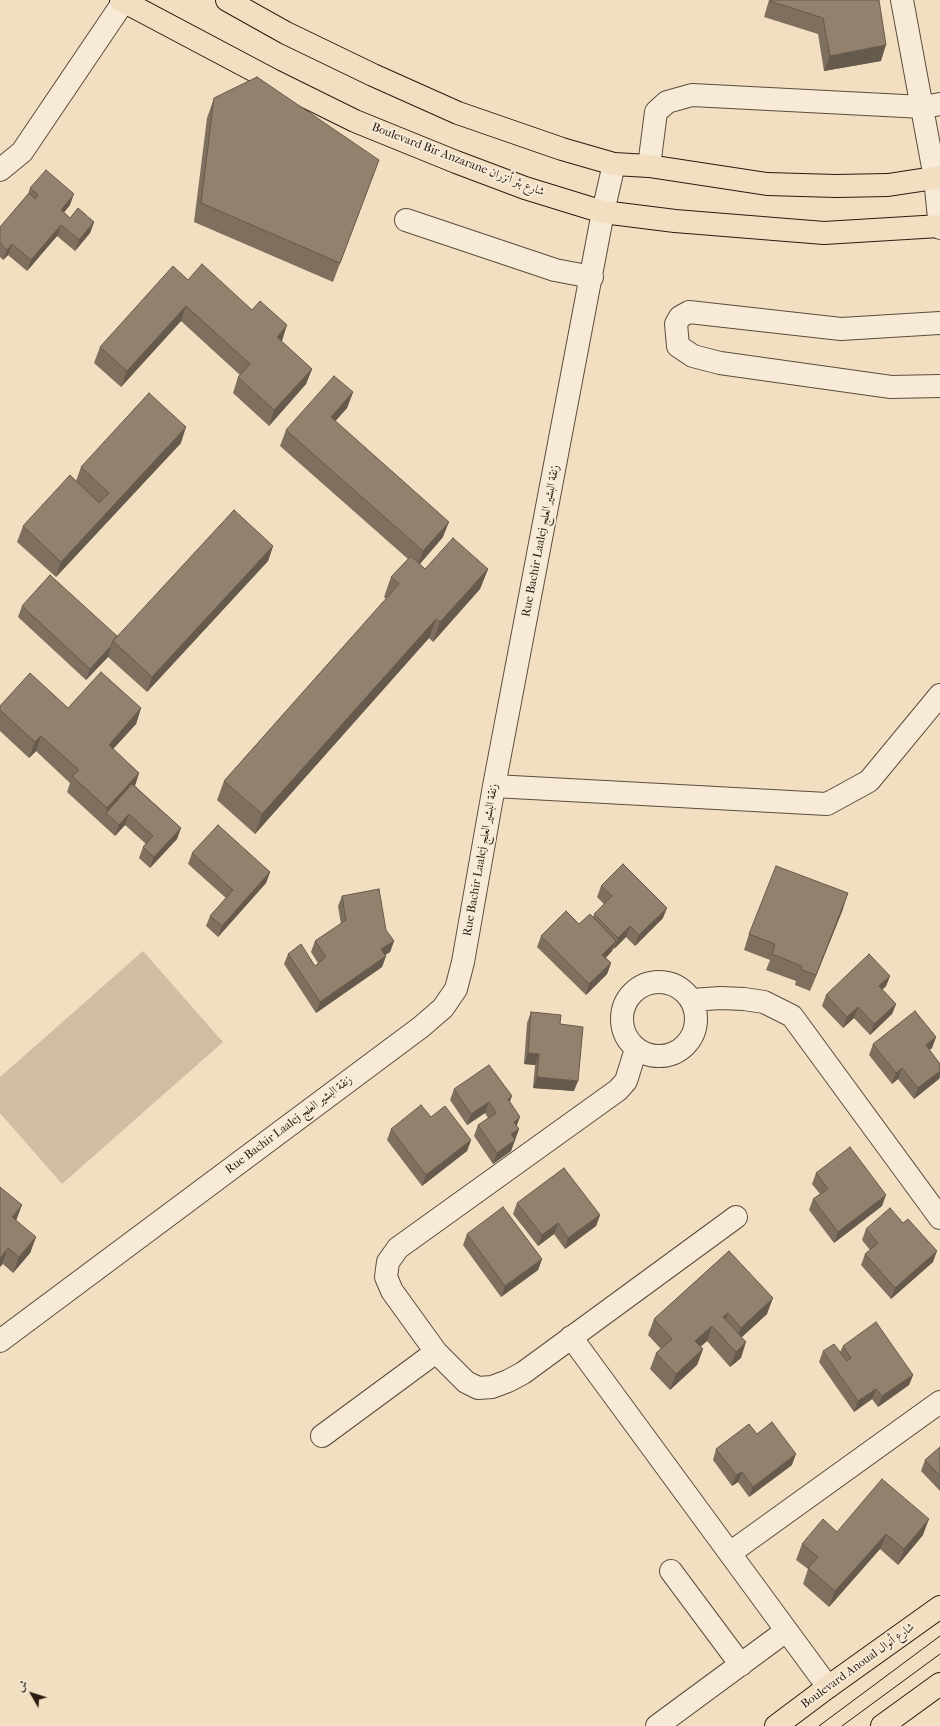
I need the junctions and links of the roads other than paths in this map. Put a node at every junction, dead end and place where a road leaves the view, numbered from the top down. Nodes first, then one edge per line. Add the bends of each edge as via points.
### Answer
1 (227, 0) edge
2 (902, 0) edge
3 (123, 1) edge
4 (931, 106) edge
5 (614, 164) junction
6 (649, 166) junction
7 (0, 170) edge
8 (938, 178) edge
9 (603, 212) junction
10 (406, 220) dead end
11 (940, 227) edge
12 (592, 277) junction
13 (940, 323) edge
14 (940, 386) edge
15 (940, 695) edge
16 (494, 786) junction
17 (692, 1000) junction
18 (636, 1049) junction
19 (736, 1217) dead end
20 (940, 1218) edge
21 (571, 1337) junction
22 (0, 1341) edge
23 (436, 1352) junction
24 (940, 1402) edge
25 (322, 1436) dead end
26 (730, 1553) junction
27 (671, 1571) dead end
28 (940, 1607) edge
29 (786, 1631) junction
30 (741, 1664) junction
31 (940, 1684) edge
32 (828, 1687) junction
33 (657, 1726) edge
34 (776, 1726) edge
35 (882, 1726) edge

1 - 5 main road via 292,36 458,114
2 - 4 street
3 - 7 street via 22,152
3 - 9 main road, Boulevard Bir Anzarane شارع بئر أنزران via 355,121 518,185
4 - 6 street via 692,95 667,102 656,112
4 - 8 street
5 - 6 main road
5 - 9 street, Rue Bachir Laalej زنقة البشير العلج
6 - 8 main road via 767,184 888,185
8 - 11 street
9 - 11 main road, Boulevard Bir Anzarane شارع بئر أنزران via 675,221 824,233
9 - 12 street, Rue Bachir Laalej زنقة البشير العلج
10 - 12 street via 555,270
12 - 16 street, Rue Bachir Laalej زنقة البشير العلج
13 - 14 street via 841,329 689,312 680,317 676,324 678,346 693,356 720,363 891,387
15 - 16 street via 869,781 827,804
16 - 22 street, Rue Bachir Laalej زنقة البشير العلج via 463,962 456,989 443,1008
17 - 18 street via 696,1012 696,1025 692,1037 684,1047 660,1057 647,1055
17 - 18 street via 674,984 662,981 650,982 639,987 630,995 621,1017 628,1040
17 - 20 street via 720,998 758,1001 780,1008 792,1016
18 - 23 street via 626,1081 618,1090 398,1248 388,1262 386,1277 392,1291
19 - 21 street
21 - 23 street via 523,1372 492,1387 478,1388 466,1382
21 - 26 street
23 - 25 street
24 - 26 street
26 - 29 street
27 - 30 street
28 - 32 main road, Boulevard Anoual شارع أنوال
29 - 30 street
29 - 32 street
30 - 33 street
31 - 35 main road
32 - 34 main road, Boulevard Anoual شارع أنوال

